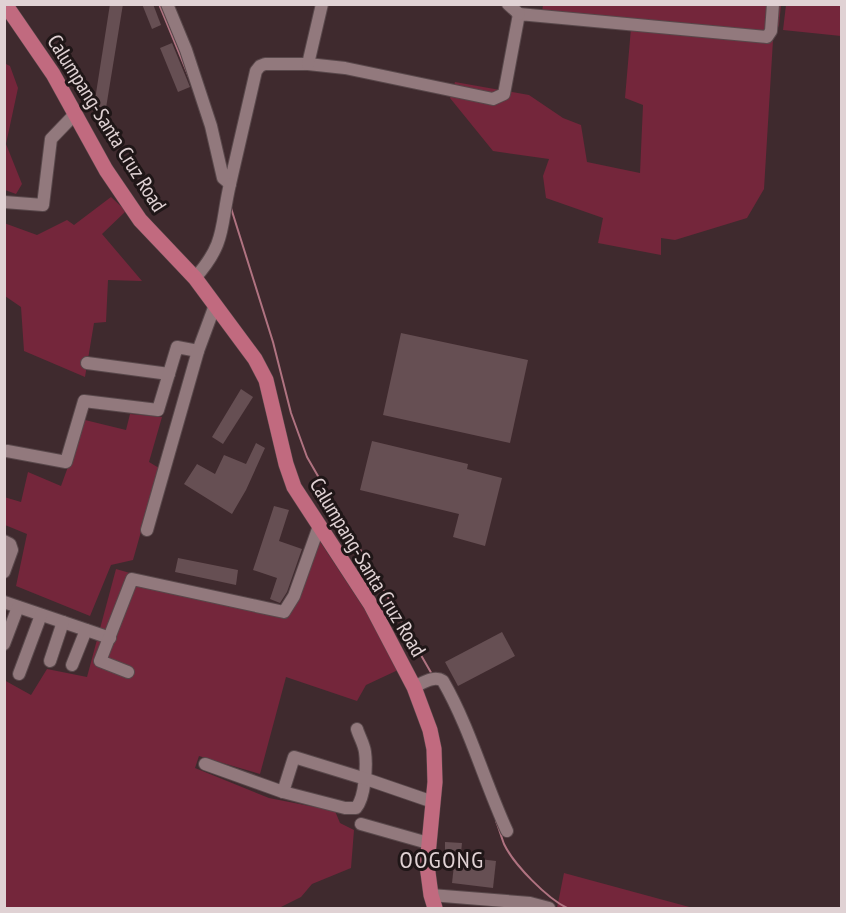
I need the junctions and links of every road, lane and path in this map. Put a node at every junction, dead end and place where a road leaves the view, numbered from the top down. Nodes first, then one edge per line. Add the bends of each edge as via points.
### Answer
1 (5, 4) edge
2 (167, 4) edge
3 (322, 4) edge
4 (508, 4) edge
5 (773, 4) edge
6 (519, 14) junction
7 (308, 64) junction
8 (75, 114) junction
9 (228, 190) junction
10 (4, 202) edge
11 (195, 278) junction
12 (215, 305) junction
13 (198, 351) junction
14 (87, 363) dead end
15 (169, 374) junction
16 (7, 451) dead end
17 (319, 526) junction
18 (147, 530) dead end
19 (4, 541) edge
20 (4, 572) edge
21 (4, 602) edge
22 (18, 607) junction
23 (41, 615) junction
24 (63, 622) junction
25 (86, 630) junction
26 (110, 638) junction
27 (4, 644) edge
28 (50, 661) dead end
29 (72, 665) dead end
30 (128, 672) dead end
31 (19, 674) dead end
32 (414, 687) junction
33 (357, 729) dead end
34 (205, 764) dead end
35 (364, 778) junction
36 (283, 792) junction
37 (433, 802) junction
38 (361, 824) dead end
39 (507, 831) dead end
40 (428, 843) junction
41 (433, 902) edge
42 (549, 909) edge

1 - 8 main road, Calumpang-Santa Cruz Road
2 - 9 street via 186,50
3 - 7 street
4 - 6 street
5 - 6 street via 771,32 767,37
6 - 7 street via 504,94 498,98
7 - 9 street via 265,63 256,71
8 - 10 street via 51,139 43,205
8 - 11 main road, Calumpang-Santa Cruz Road via 140,220
9 - 11 street via 220,241
11 - 12 main road, Calumpang-Santa Cruz Road
12 - 13 street
12 - 17 main road, Calumpang-Santa Cruz Road via 261,369 294,487
13 - 15 street via 177,348
13 - 18 street
14 - 15 street
15 - 16 street via 158,410 84,401 66,462
17 - 26 street via 294,596 284,612 132,579
17 - 32 main road, Calumpang-Santa Cruz Road via 371,605
19 - 20 street via 12,550
21 - 22 street
22 - 23 street
22 - 27 street
23 - 24 street
23 - 31 street
24 - 25 street
24 - 28 street
25 - 26 street
25 - 29 street
26 - 30 street via 100,661
32 - 37 main road, Calumpang-Santa Cruz Road via 434,749
32 - 39 street via 436,678 443,681 472,741
33 - 35 street via 365,752
34 - 36 street
35 - 36 street via 356,808
35 - 36 street via 294,757
35 - 37 street
37 - 40 main road, Calumpang-Santa Cruz Road
38 - 40 street
40 - 41 main road, Calumpang-Santa Cruz Road
41 - 42 street via 530,903

